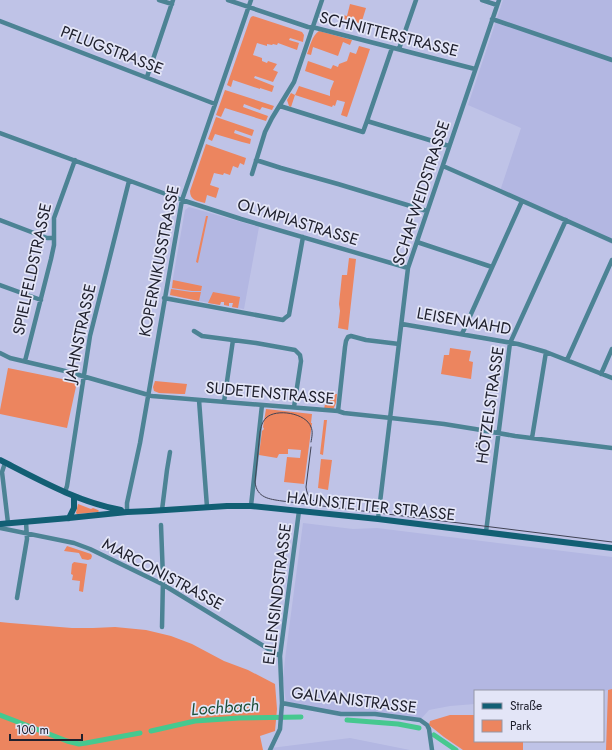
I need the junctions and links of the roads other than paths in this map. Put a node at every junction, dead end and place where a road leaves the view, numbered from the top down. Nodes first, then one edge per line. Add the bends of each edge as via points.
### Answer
1 (160, 0) edge
2 (228, 0) edge
3 (251, 0) edge
4 (322, 0) edge
5 (416, 0) edge
6 (482, 0) edge
7 (172, 2) edge
8 (498, 2) edge
9 (248, 7) junction
10 (492, 19) junction
11 (0, 21) edge
12 (312, 27) junction
13 (392, 48) junction
14 (399, 49) junction
15 (612, 60) edge
16 (475, 69) junction
17 (147, 77) junction
18 (215, 104) junction
19 (280, 106) junction
20 (367, 121) junction
21 (0, 133) edge
22 (449, 146) junction
23 (75, 160) junction
24 (256, 160) junction
25 (443, 166) junction
26 (252, 174) dead end
27 (129, 180) junction
28 (182, 200) junction
29 (522, 201) junction
30 (427, 211) junction
31 (0, 220) edge
32 (566, 220) junction
33 (303, 237) junction
34 (54, 238) junction
35 (612, 241) edge
36 (417, 242) junction
37 (612, 260) edge
38 (492, 267) junction
39 (408, 268) junction
40 (0, 284) edge
41 (164, 298) junction
42 (40, 300) junction
43 (402, 324) junction
44 (194, 331) dead end
45 (462, 334) junction
46 (233, 340) junction
47 (510, 343) junction
48 (399, 344) junction
49 (612, 349) edge
50 (546, 352) junction
51 (0, 353) edge
52 (567, 360) junction
53 (25, 361) junction
54 (601, 374) junction
55 (84, 376) junction
56 (612, 378) edge
57 (148, 395) junction
58 (199, 400) junction
59 (224, 402) junction
60 (262, 405) junction
61 (294, 408) junction
62 (338, 411) junction
63 (391, 418) junction
64 (498, 433) junction
65 (532, 438) junction
66 (612, 448) edge
67 (170, 452) dead end
68 (3, 462) edge
69 (65, 492) junction
70 (74, 496) junction
71 (251, 506) junction
72 (207, 507) junction
73 (162, 510) junction
74 (299, 511) junction
75 (127, 512) junction
76 (69, 518) junction
77 (378, 519) junction
78 (26, 522) junction
79 (8, 523) junction
80 (0, 524) edge
81 (161, 525) dead end
82 (0, 528) edge
83 (486, 532) junction
84 (26, 534) junction
85 (612, 548) edge
86 (162, 584) junction
87 (17, 598) dead end
88 (162, 627) dead end
89 (280, 656) junction
90 (282, 703) junction
91 (270, 750) edge
92 (432, 750) edge

1 - 7 street
2 - 9 street, SCHNITTERSTRASSE
3 - 9 street, KOPERNIKUSSTRASSE
4 - 12 street
5 - 14 street
6 - 8 street
7 - 17 street
8 - 10 street, SCHAFWEIDSTRASSE
9 - 12 street, SCHNITTERSTRASSE
9 - 18 street, KOPERNIKUSSTRASSE
10 - 15 street
10 - 16 street, SCHAFWEIDSTRASSE
11 - 17 street, PFLUGSTRASSE
12 - 13 street, SCHNITTERSTRASSE
12 - 19 street via 294,82
13 - 14 street, SCHNITTERSTRASSE
13 - 20 street
14 - 16 street, SCHNITTERSTRASSE
16 - 22 street, SCHAFWEIDSTRASSE
17 - 18 street, PFLUGSTRASSE
18 - 28 street, KOPERNIKUSSTRASSE
19 - 20 street via 363,132
19 - 24 street via 265,132
20 - 22 street
21 - 23 street, OLYMPIASTRASSE
22 - 25 street, SCHAFWEIDSTRASSE
23 - 27 street, OLYMPIASTRASSE
23 - 34 street, SPIELFELDSTRASSE via 54,218
24 - 26 street
24 - 30 street
25 - 29 street
25 - 30 street, SCHAFWEIDSTRASSE
27 - 28 street, OLYMPIASTRASSE
27 - 55 street, JAHNSTRASSE via 90,336
28 - 33 street, OLYMPIASTRASSE
28 - 41 street, KOPERNIKUSSTRASSE
29 - 32 street
29 - 38 street
30 - 36 street, SCHAFWEIDSTRASSE
31 - 34 street via 47,238
32 - 35 street
32 - 47 street, HÖTZELSTRASSE
33 - 39 street, OLYMPIASTRASSE
33 - 41 street via 289,315 282,320
34 - 42 street, SPIELFELDSTRASSE
36 - 38 street
36 - 39 street, SCHAFWEIDSTRASSE
37 - 52 street
38 - 45 street
39 - 43 street, SCHAFWEIDSTRASSE
40 - 42 street
41 - 57 street, KOPERNIKUSSTRASSE
42 - 53 street, SPIELFELDSTRASSE
43 - 45 street, LEISENMAHD
43 - 48 street, SCHAFWEIDSTRASSE
44 - 46 street via 202,336
45 - 47 street, LEISENMAHD
46 - 59 street
46 - 61 street via 295,350 300,354
47 - 50 street, LEISENMAHD
47 - 64 street, HÖTZELSTRASSE
48 - 62 street via 348,337
48 - 63 street, SCHAFWEIDSTRASSE
49 - 54 street
50 - 52 street, LEISENMAHD
50 - 65 street
51 - 53 street, SUDETENSTRASSE
52 - 54 street, LEISENMAHD
53 - 55 street, SUDETENSTRASSE
54 - 56 street, LEISENMAHD
55 - 57 street, SUDETENSTRASSE
55 - 69 street, JAHNSTRASSE
57 - 58 street, SUDETENSTRASSE
57 - 75 street, KOPERNIKUSSTRASSE
58 - 59 street, SUDETENSTRASSE
58 - 72 street
59 - 60 street, SUDETENSTRASSE
60 - 61 street, SUDETENSTRASSE
60 - 71 street
61 - 62 street, SUDETENSTRASSE
62 - 63 street, SUDETENSTRASSE
63 - 64 street, SUDETENSTRASSE
63 - 77 street, SCHAFWEIDSTRASSE
64 - 65 street, SUDETENSTRASSE
64 - 83 street, HÖTZELSTRASSE
65 - 66 street, SUDETENSTRASSE
67 - 73 street
68 - 69 main road
68 - 79 street
69 - 70 main road
70 - 75 main road
70 - 76 main road via 74,508
71 - 72 main road, HAUNSTETTER STRASSE
71 - 74 main road, HAUNSTETTER STRASSE
72 - 73 main road, HAUNSTETTER STRASSE
73 - 75 main road, HAUNSTETTER STRASSE
74 - 77 main road, HAUNSTETTER STRASSE
74 - 89 street, ELLENSINDSTRASSE
75 - 76 main road
76 - 78 main road
77 - 83 main road, HAUNSTETTER STRASSE
78 - 79 main road
78 - 84 street
79 - 80 main road
81 - 86 street
82 - 84 street, MARCONISTRASSE
83 - 85 main road, HAUNSTETTER STRASSE
84 - 86 street, MARCONISTRASSE via 82,546
84 - 87 street
86 - 88 street
86 - 89 street, MARCONISTRASSE
89 - 90 street, ELLENSINDSTRASSE
90 - 91 street, ELLENSINDSTRASSE via 280,729
90 - 92 street, GALVANISTRASSE via 341,714 375,714 420,720 429,729

